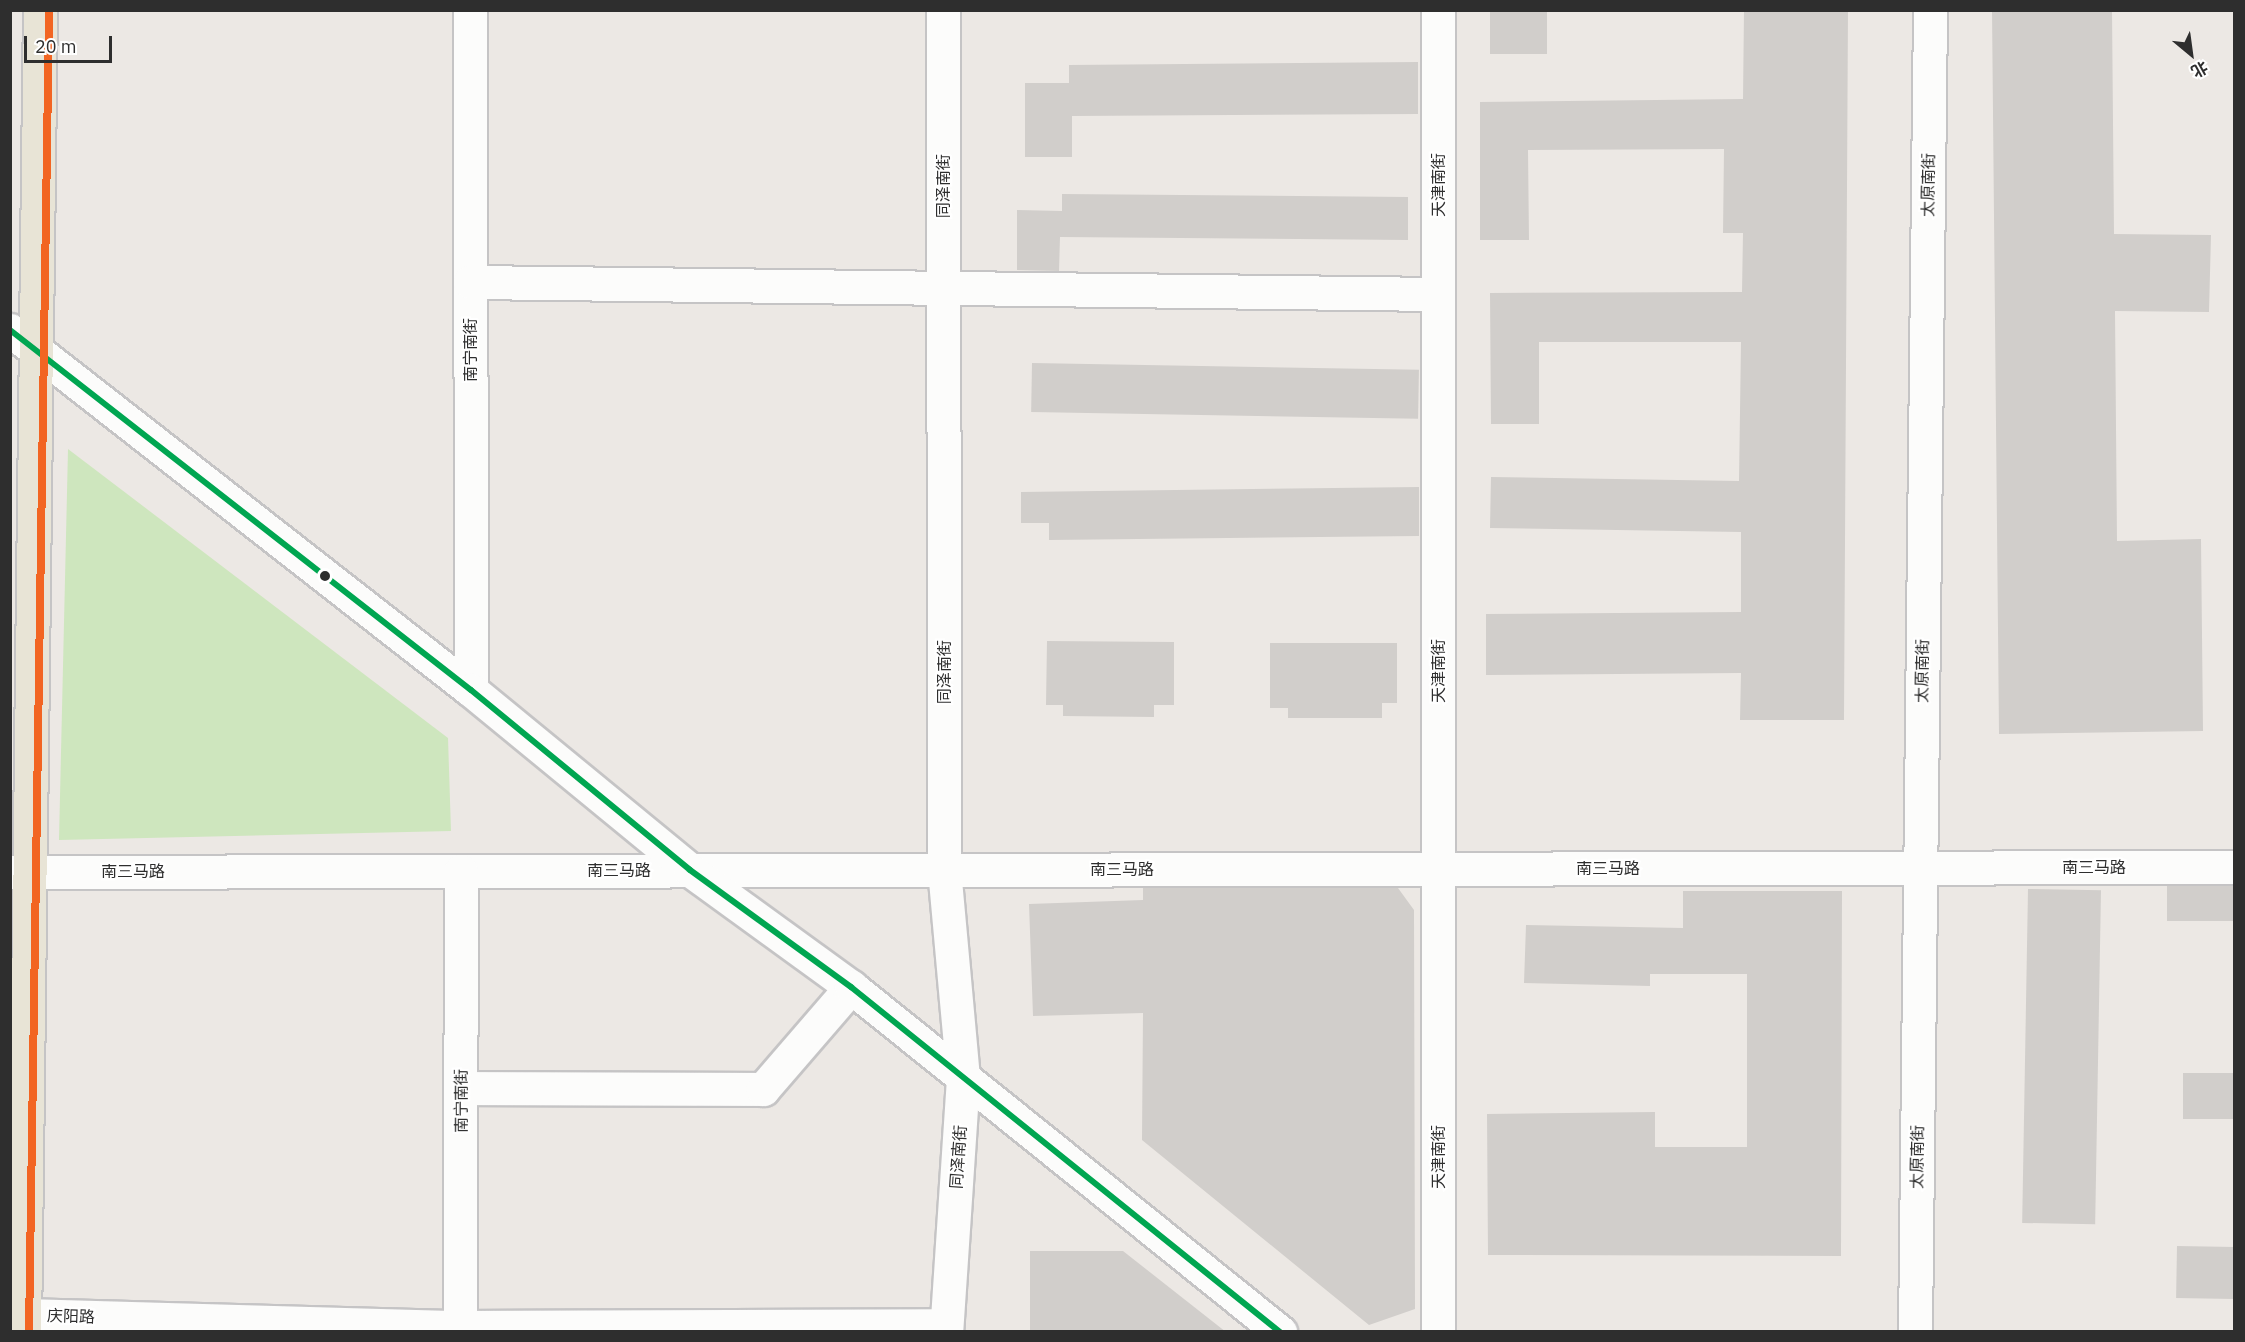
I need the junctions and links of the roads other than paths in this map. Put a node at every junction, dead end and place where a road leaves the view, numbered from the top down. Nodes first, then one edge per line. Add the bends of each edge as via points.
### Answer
1 (40, 10) edge
2 (470, 10) edge
3 (943, 10) edge
4 (1438, 10) edge
5 (1930, 10) edge
6 (470, 282) junction
7 (943, 288) junction
8 (1438, 294) junction
9 (23, 340) edge
10 (471, 690) junction
11 (2235, 867) edge
12 (1438, 868) junction
13 (1920, 868) junction
14 (945, 869) junction
15 (690, 870) junction
16 (461, 871) junction
17 (20, 872) edge
18 (19, 938) edge
19 (851, 987) junction
20 (963, 1078) junction
21 (461, 1088) junction
22 (24, 1323) edge
23 (946, 1328) edge
24 (460, 1329) edge
25 (1280, 1332) edge
26 (1438, 1332) edge
27 (1915, 1332) edge

1 - 9 main road
2 - 6 street, 南宁南街
3 - 7 street, 同泽南街
4 - 8 street, 天津南街
5 - 13 street, 太原南街
6 - 7 street
6 - 10 street, 南宁南街
7 - 8 street
7 - 14 street, 同泽南街
8 - 12 street, 天津南街
9 - 10 street
9 - 17 main road
10 - 15 street
11 - 13 street, 南三马路
12 - 13 street, 南三马路
12 - 14 street, 南三马路
12 - 26 street, 天津南街
13 - 27 street, 太原南街
14 - 15 street, 南三马路
14 - 20 street, 同泽南街
15 - 16 street, 南三马路
15 - 19 street
16 - 17 street, 南三马路
16 - 21 street, 南宁南街
17 - 18 main road
18 - 22 main road
19 - 20 street
19 - 21 street via 763,1089
20 - 23 street, 同泽南街
20 - 25 street
21 - 24 street, 南宁南街
22 - 24 street, 庆阳路
23 - 24 street, 庆阳路

